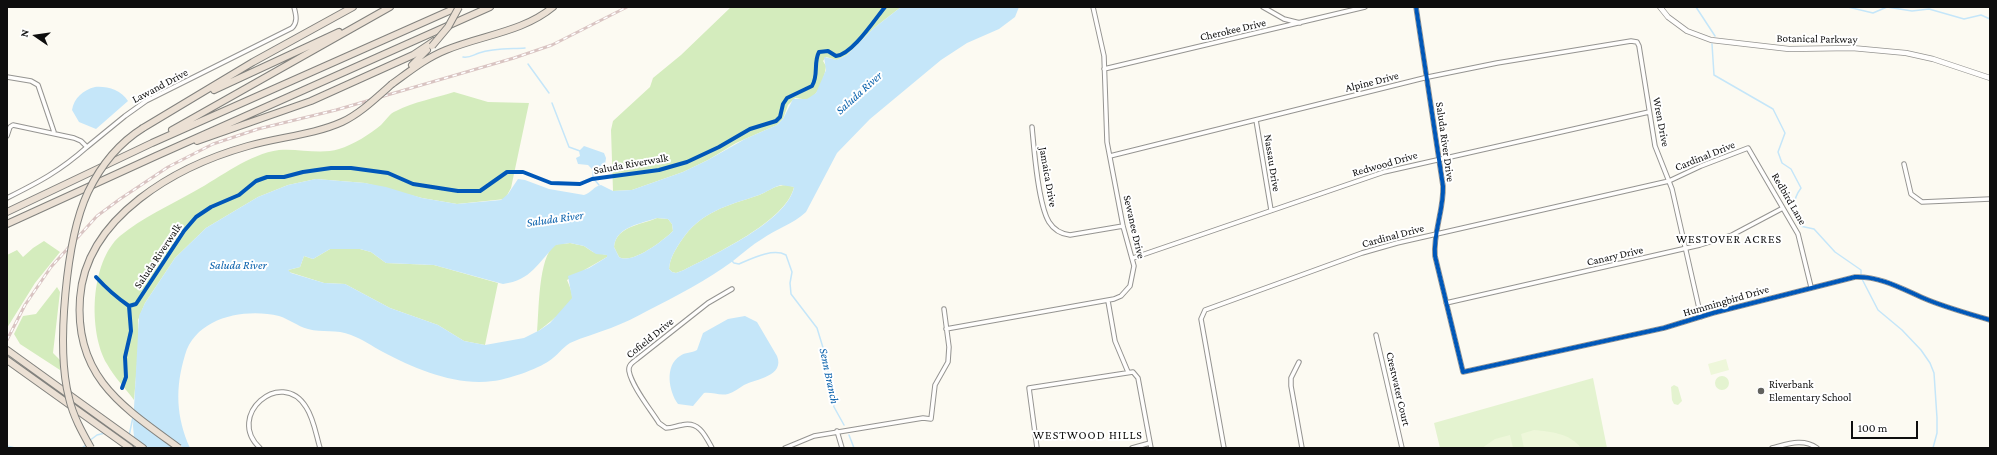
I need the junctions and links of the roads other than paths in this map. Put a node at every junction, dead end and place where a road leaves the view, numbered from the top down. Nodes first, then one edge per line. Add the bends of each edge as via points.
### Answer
1 (294, 7) edge
2 (353, 7) edge
3 (390, 7) edge
4 (458, 7) edge
5 (490, 7) edge
6 (554, 7) edge
7 (1093, 7) edge
8 (1264, 7) edge
9 (1365, 7) edge
10 (1416, 7) edge
11 (1661, 8) edge
12 (378, 14) junction
13 (1301, 23) junction
14 (443, 34) junction
15 (1639, 46) joint
16 (411, 68) junction
17 (1104, 69) junction
18 (7, 77) edge
19 (1428, 77) junction
20 (1990, 79) edge
21 (190, 101) junction
22 (1649, 112) junction
23 (1256, 120) junction
24 (1032, 127) dead end
25 (54, 132) junction
26 (7, 136) edge
27 (152, 143) junction
28 (87, 147) junction
29 (1748, 148) joint
30 (156, 156) junction
31 (1110, 156) junction
32 (1438, 159) junction
33 (1904, 164) dead end
34 (1669, 181) junction
35 (7, 198) edge
36 (1990, 199) edge
37 (1783, 208) junction
38 (1271, 210) junction
39 (9, 211) edge
40 (7, 224) edge
41 (1123, 226) junction
42 (1435, 234) junction
43 (1687, 248) junction
44 (1133, 258) junction
45 (1811, 287) junction
46 (732, 289) dead end
47 (1108, 301) junction
48 (1446, 304) junction
49 (944, 309) dead end
50 (1701, 317) junction
51 (1990, 320) edge
52 (946, 329) junction
53 (1376, 335) dead end
54 (7, 350) edge
55 (9, 361) edge
56 (1299, 362) dead end
57 (1128, 372) junction
58 (1463, 372) joint
59 (837, 431) junction
60 (1150, 443) junction
61 (91, 448) edge
62 (130, 448) edge
63 (142, 448) edge
64 (179, 448) edge
65 (260, 448) edge
66 (320, 448) edge
67 (712, 448) edge
68 (785, 448) edge
69 (842, 448) edge
70 (1037, 448) edge
71 (1132, 448) edge
72 (1151, 448) edge
73 (1224, 448) edge
74 (1302, 448) edge
75 (1402, 448) edge
76 (1772, 448) edge
77 (1817, 448) edge

1 - 28 street, Lawand Drive via 296,19 292,28 146,102
2 - 21 highway via 253,62
3 - 12 highway
4 - 14 highway, bridge
4 - 27 highway
5 - 30 highway
6 - 16 highway via 524,25 448,49
7 - 17 street, Sewanee Drive via 1102,41
8 - 13 street via 1284,19
9 - 13 street, Cherokee Drive
10 - 19 street, Saluda River Drive
11 - 20 street, Botanical Parkway via 1687,31 1711,40 1789,49 1852,48 1906,53 1933,59
12 - 21 highway
12 - 27 highway
13 - 17 street, Cherokee Drive
14 - 16 highway, bridge
14 - 30 highway via 414,55 311,101
15 - 19 street, Alpine Drive via 1631,41
15 - 22 street, Wren Drive
16 - 64 highway, bridge via 343,122 228,152 182,172 132,206 114,222 99,242 88,262 80,295 80,324 87,354 101,382 119,403
17 - 31 street, Sewanee Drive via 1105,128
18 - 25 street via 31,81 38,85
19 - 23 street, Alpine Drive
19 - 32 street, Saluda River Drive
21 - 61 highway, bridge via 143,128 117,149 95,178 81,210 72,248 64,319 65,380 76,419
22 - 32 street, Redwood Drive
22 - 34 street, Wren Drive via 1655,146
23 - 31 street, Alpine Drive
23 - 38 street, Nassau Drive
24 - 41 street, Jamaica Drive via 1038,176 1046,214 1052,226 1061,233 1070,235
25 - 26 street via 14,125 10,127
25 - 28 street via 81,141
27 - 39 highway
28 - 35 street, Lawand Drive via 48,178
29 - 34 street, Cardinal Drive
29 - 37 street, Redbird Lane
30 - 40 highway
31 - 41 street, Sewanee Drive
32 - 38 street, Redwood Drive via 1384,172
32 - 42 street, Saluda River Drive via 1443,198
33 - 36 street via 1911,194 1922,202
34 - 42 street, Cardinal Drive
34 - 43 street, Wren Drive
37 - 43 street, Canary Drive via 1732,235
37 - 45 street, Redbird Lane via 1798,234
38 - 44 street, Redwood Drive
41 - 44 street, Sewanee Drive
42 - 48 street, Saluda River Drive via 1435,256
42 - 73 street, Cardinal Drive via 1362,253 1205,310 1201,319
43 - 48 street, Canary Drive
43 - 50 street, Wren Drive
44 - 47 street, Sewanee Drive via 1134,272 1130,286 1121,296
45 - 50 street, Hummingbird Drive
45 - 51 street, Hummingbird Drive via 1855,276 1874,278 1934,302
46 - 67 street, Cofield Drive via 708,303 637,359 629,371 633,382 659,423 666,428 691,424 698,427
47 - 52 street, Sewanee Drive
47 - 57 street via 1115,341
48 - 58 street, Saluda River Drive
49 - 52 street
50 - 58 street, Hummingbird Drive via 1664,328
52 - 59 street via 948,362 935,385 930,419
53 - 75 street, Crestwater Court
54 - 63 highway
55 - 62 highway
56 - 74 street via 1291,378 1291,386
57 - 60 street via 1133,372 1138,378
57 - 70 street via 1029,388
59 - 68 street via 814,436
59 - 69 street
60 - 71 street
60 - 72 street
65 - 66 street via 250,433 250,415 262,398 276,392 294,396 304,403
76 - 77 street via 1796,442

